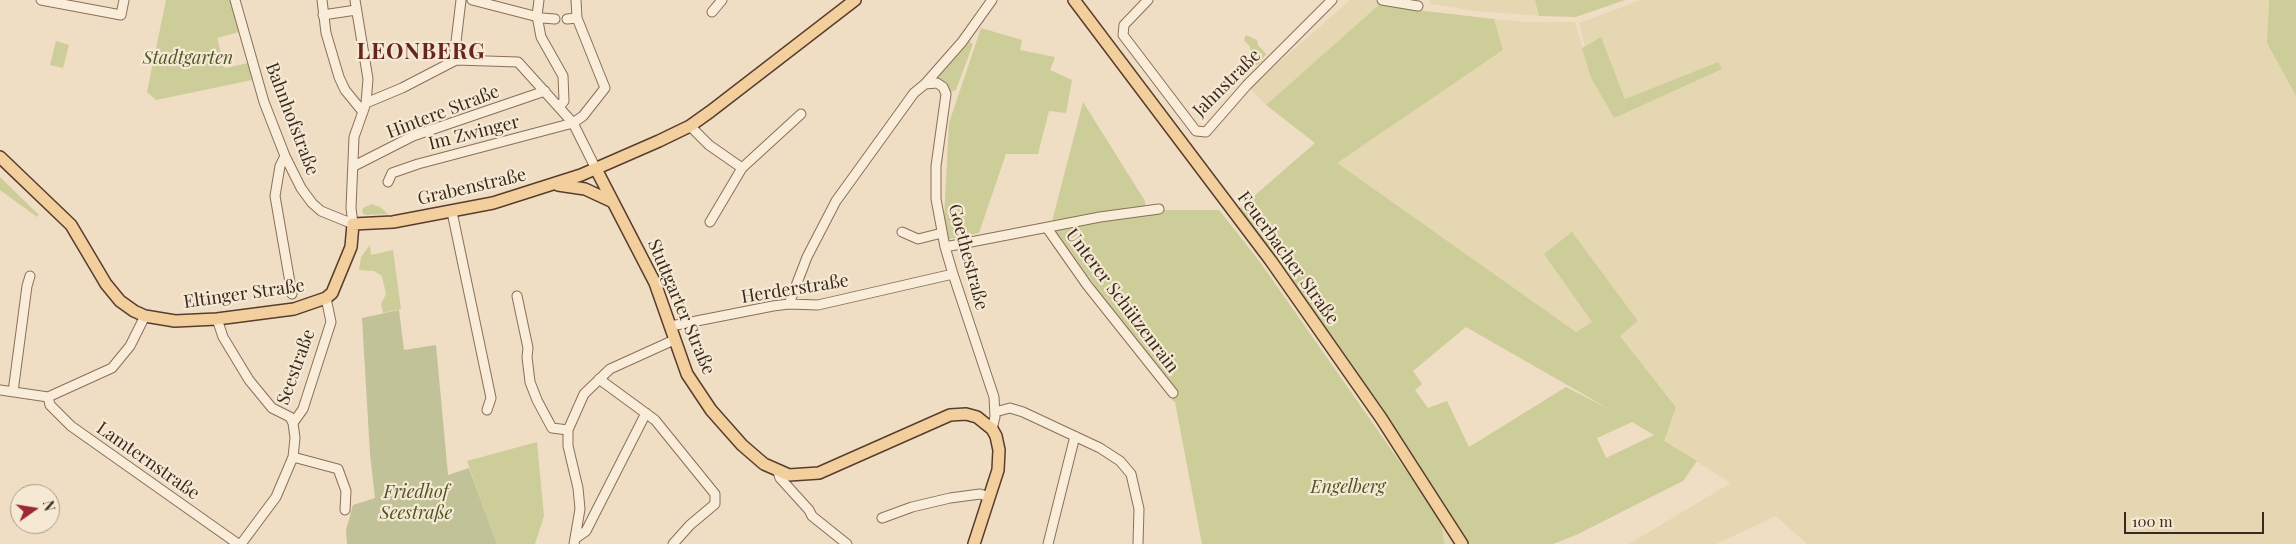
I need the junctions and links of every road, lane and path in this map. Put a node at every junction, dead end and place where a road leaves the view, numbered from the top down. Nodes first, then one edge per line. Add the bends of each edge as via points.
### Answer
1 (41, 0) edge
2 (124, 0) edge
3 (235, 0) edge
4 (322, 0) edge
5 (355, 0) edge
6 (461, 0) edge
7 (472, 0) edge
8 (538, 0) edge
9 (722, 0) edge
10 (855, 0) edge
11 (992, 0) edge
12 (1074, 0) edge
13 (1148, 0) edge
14 (1332, 0) edge
15 (1382, 0) edge
16 (1418, 6) dead end
17 (356, 10) junction
18 (577, 12) edge
19 (712, 12) dead end
20 (323, 15) junction
21 (536, 16) junction
22 (555, 19) dead end
23 (567, 19) dead end
24 (456, 60) junction
25 (922, 86) junction
26 (541, 93) junction
27 (559, 107) junction
28 (364, 108) junction
29 (801, 114) dead end
30 (573, 124) junction
31 (690, 126) junction
32 (285, 156) junction
33 (0, 157) edge
34 (354, 166) junction
35 (596, 168) junction
36 (742, 168) junction
37 (388, 182) dead end
38 (553, 185) junction
39 (613, 202) junction
40 (1159, 210) dead end
41 (452, 212) junction
42 (710, 222) dead end
43 (353, 224) junction
44 (1047, 228) junction
45 (902, 232) dead end
46 (942, 233) junction
47 (945, 247) junction
48 (953, 274) junction
49 (30, 276) dead end
50 (292, 294) dead end
51 (518, 296) dead end
52 (326, 298) junction
53 (789, 304) junction
54 (144, 316) junction
55 (217, 319) junction
56 (671, 326) junction
57 (674, 340) junction
58 (599, 379) junction
59 (0, 390) edge
60 (13, 392) junction
61 (1173, 393) dead end
62 (48, 397) junction
63 (487, 410) dead end
64 (995, 412) junction
65 (646, 413) junction
66 (293, 423) junction
67 (992, 429) junction
68 (568, 430) junction
69 (1075, 436) junction
70 (292, 457) junction
71 (778, 472) junction
72 (989, 496) junction
73 (345, 510) dead end
74 (882, 518) dead end
75 (575, 541) edge
76 (239, 544) edge
77 (673, 544) edge
78 (847, 544) edge
79 (974, 544) edge
80 (1048, 544) edge
81 (1138, 544) edge
82 (1462, 544) edge

1 - 2 street via 121,15
3 - 32 street, Bahnhofstraße via 258,85
4 - 20 street
5 - 17 street
6 - 24 street
7 - 21 street
8 - 21 street
9 - 19 street
10 - 31 main road
11 - 25 street via 962,42
12 - 82 main road, Feuerbacher Straße via 1271,261 1381,418
13 - 14 street, Jahnstraße via 1124,25 1123,35 1196,130 1206,132 1247,85
15 - 16 street
17 - 20 street
17 - 28 street via 368,79
18 - 23 street
18 - 30 street via 605,88
20 - 28 street via 339,77 345,90
21 - 22 street
21 - 27 street via 541,36 563,76 564,101
24 - 26 street via 518,62 536,82
24 - 28 street
25 - 46 street, Goethestraße via 937,83 946,94 936,166 936,199
25 - 53 street via 836,201 807,257
26 - 27 street
26 - 34 street, Hintere Straße via 413,136
27 - 30 street
28 - 34 street via 354,137
29 - 36 street
30 - 35 street
30 - 37 street, Im Zwinger via 418,164 392,173
31 - 35 main road
31 - 36 street via 709,145
32 - 43 street, Bahnhofstraße via 312,203 321,211
32 - 50 street via 275,196
33 - 54 main road, Eltinger Straße via 71,225 106,284 120,301
34 - 43 street
35 - 38 main road, Grabenstraße
35 - 39 main road, Stuttgarter Straße
36 - 42 street
38 - 39 main road via 585,189
38 - 41 main road, Grabenstraße
39 - 56 main road, Stuttgarter Straße via 656,283
40 - 44 street, Unterer Schützenrain via 1116,214
41 - 43 main road, Grabenstraße via 393,222
41 - 63 street via 491,398
43 - 52 main road via 345,266 337,285
44 - 47 street, Unterer Schützenrain
44 - 61 street, Unterer Schützenrain via 1098,299
45 - 46 street via 918,239
46 - 47 street, Goethestraße
47 - 48 street, Goethestraße
48 - 53 street, Herderstraße via 818,305
48 - 64 street, Goethestraße via 988,375
49 - 60 street
51 - 68 street via 528,348 526,357 530,382 552,428
52 - 55 main road, Eltinger Straße via 294,309
52 - 66 street, Seestraße via 331,322 303,409
53 - 56 street, Herderstraße
54 - 55 main road, Eltinger Straße via 175,321
54 - 62 street via 130,346 112,368
55 - 66 street via 223,337 249,380 272,408 290,417
56 - 57 main road, Stuttgarter Straße
57 - 58 street via 610,370
57 - 71 main road, Stuttgarter Straße via 687,374 711,410 742,445
58 - 65 street
58 - 68 street via 584,394
59 - 60 street
60 - 62 street
62 - 76 street, Lamternstraße via 50,405 71,426
64 - 67 street, Goethestraße
64 - 69 street via 1010,408
65 - 75 street via 586,531
65 - 77 street via 656,420 715,494 715,504
66 - 70 street, Seestraße via 296,438
67 - 71 main road, Stuttgarter Straße via 977,417 950,415 819,473 802,476
67 - 72 main road via 999,450 998,470
68 - 75 street via 568,446 580,502
69 - 80 street
69 - 81 street via 1120,461 1132,474 1139,509
70 - 73 street via 338,469 346,491
70 - 76 street, Seestraße via 276,497
71 - 78 street via 812,516
72 - 74 street via 950,498 912,506
72 - 79 main road

